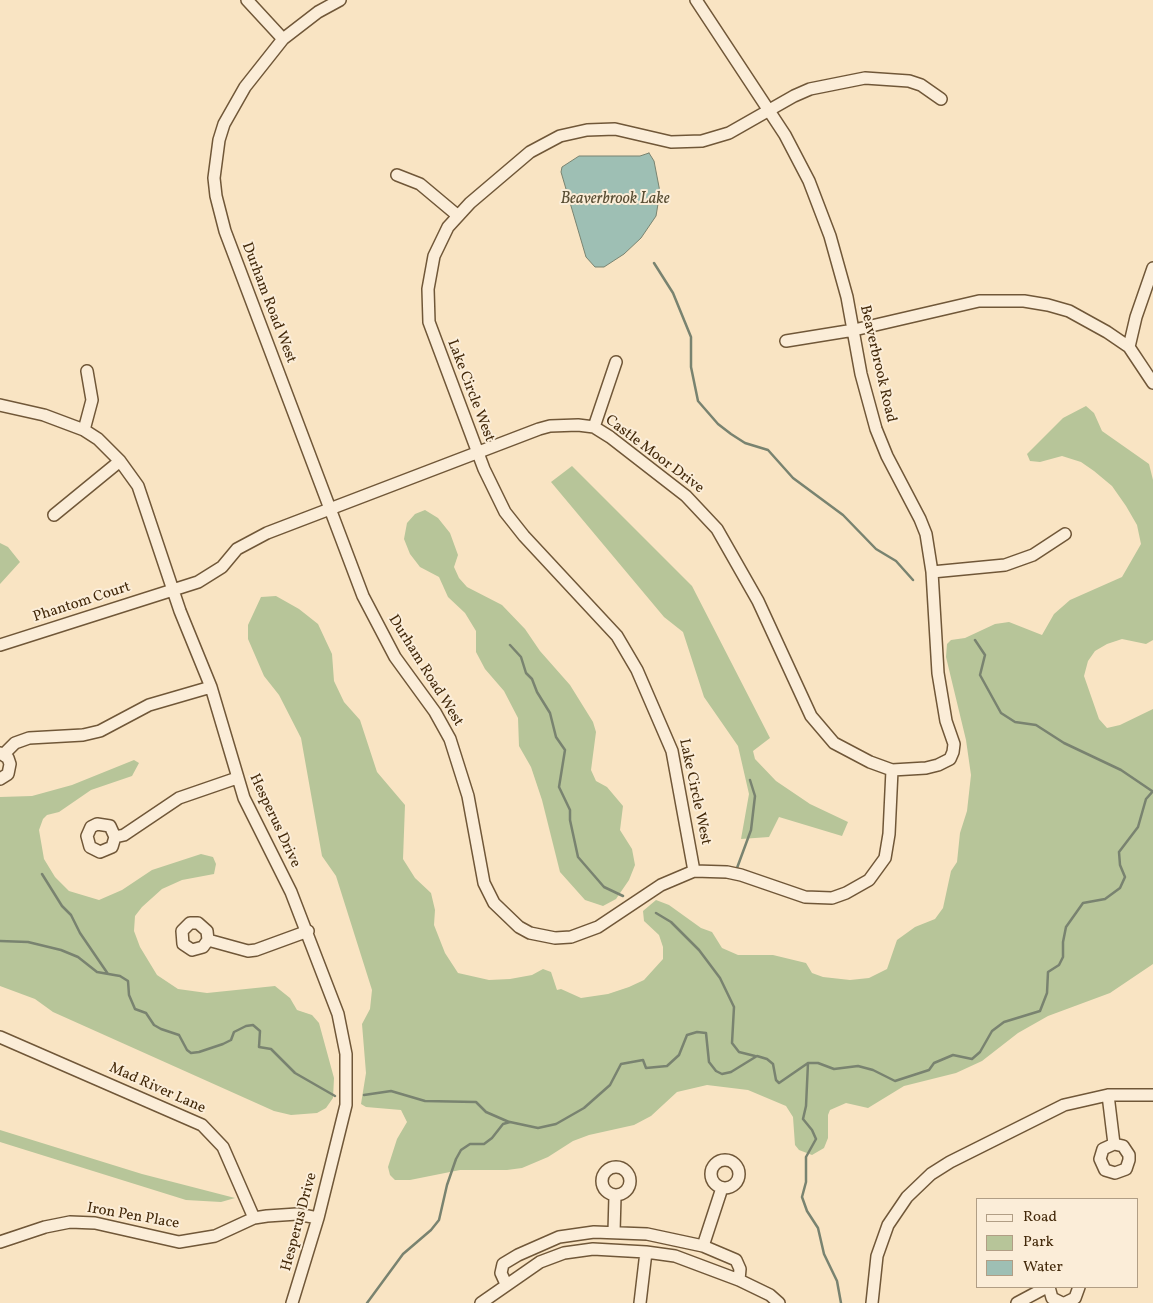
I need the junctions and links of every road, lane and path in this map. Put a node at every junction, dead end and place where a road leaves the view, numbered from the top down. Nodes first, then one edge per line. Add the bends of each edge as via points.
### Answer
1 (246, 0) edge
2 (340, 0) edge
3 (696, 0) edge
4 (283, 39) junction
5 (941, 98) dead end
6 (769, 111) junction
7 (397, 174) dead end
8 (457, 215) junction
9 (1153, 268) edge
10 (854, 330) junction
11 (786, 341) dead end
12 (1129, 347) junction
13 (616, 362) dead end
14 (87, 371) dead end
15 (1153, 383) edge
16 (0, 405) edge
17 (594, 427) junction
18 (84, 430) junction
19 (478, 453) junction
20 (120, 461) junction
21 (330, 509) junction
22 (54, 515) dead end
23 (1065, 534) dead end
24 (932, 572) junction
25 (172, 590) junction
26 (0, 645) edge
27 (211, 687) junction
28 (2, 753) edge
29 (950, 759) joint
30 (892, 770) junction
31 (237, 778) junction
32 (0, 779) edge
33 (115, 837) dead end
34 (694, 871) junction
35 (308, 931) junction
36 (208, 940) dead end
37 (0, 1037) edge
38 (1108, 1095) junction
39 (1153, 1095) edge
40 (1114, 1144) dead end
41 (722, 1188) dead end
42 (615, 1196) dead end
43 (254, 1218) junction
44 (318, 1218) junction
45 (614, 1232) junction
46 (0, 1242) edge
47 (703, 1246) junction
48 (646, 1252) junction
49 (739, 1280) junction
50 (506, 1284) junction
51 (1046, 1288) edge
52 (1048, 1288) edge
53 (1078, 1288) edge
54 (292, 1303) edge
55 (481, 1303) edge
56 (640, 1303) edge
57 (779, 1303) edge
58 (872, 1303) edge
59 (1017, 1303) edge
60 (1064, 1303) edge

1 - 4 street
2 - 4 street, Durham Road West via 318,12
3 - 6 street, Beaverbrook Road
4 - 21 street, Durham Road West via 245,87 224,124 216,159 216,196 225,231
5 - 6 street, Lake Circle West via 909,81 866,78 810,89
6 - 8 street, Lake Circle West via 730,133 702,141 671,142 615,129 587,130 560,136 530,152
6 - 10 street, Beaverbrook Road via 798,159 821,208
7 - 8 street via 420,184
8 - 19 street, Lake Circle West via 434,256 427,306 434,339
9 - 12 street
10 - 11 street
10 - 12 street via 970,302 1024,301 1069,311
10 - 24 street, Beaverbrook Road via 861,374 876,429 920,519
12 - 15 street
13 - 17 street
14 - 18 street via 92,400
16 - 18 street, Hesperus Drive via 44,415
17 - 19 street, Castle Moor Drive via 550,426
17 - 30 street, Castle Moor Drive via 686,496 717,529 744,573 800,695 822,731 850,753
18 - 20 street, Hesperus Drive
19 - 21 street, Castle Moor Drive
19 - 34 street, Lake Circle West via 506,512 539,553 617,636 638,670 672,751
20 - 22 street
20 - 25 street, Hesperus Drive via 138,486
21 - 25 street, Castle Moor Drive via 249,541 212,575
21 - 34 street, Durham Road West via 353,574 372,614 395,657 450,738 468,796 484,883 500,912 530,933 555,938 571,937 598,927 666,882
23 - 24 street via 1032,555 1005,565
24 - 29 street, Beaverbrook Road via 938,673 946,721 954,744
25 - 26 street, Phantom Court
25 - 27 street, Hesperus Drive
27 - 28 street via 149,705 92,734 22,740
27 - 31 street, Hesperus Drive
28 - 32 street via 8,758 10,769
29 - 30 street, Castle Moor Drive via 926,768
30 - 34 street, Durham Road West via 885,858 858,888 832,898 805,897 741,875
31 - 33 street via 179,798 133,830
31 - 35 street, Hesperus Drive via 252,818 292,892
35 - 36 street via 256,950 240,950
35 - 44 street, Hesperus Drive via 344,1035 348,1090
37 - 43 street, Mad River Lane via 202,1125 223,1147
38 - 39 street
38 - 40 street
38 - 58 street via 1078,1101 1047,1113 945,1165 919,1185 898,1211 881,1242 874,1272
41 - 47 street
42 - 45 street
43 - 44 street, Iron Pen Place via 297,1214
43 - 46 street, Iron Pen Place via 202,1240 170,1241 82,1222 44,1227
44 - 54 street, Hesperus Drive
45 - 47 street via 647,1234
45 - 50 street via 559,1237 531,1248 503,1264 501,1273
47 - 49 street via 736,1260 740,1269
48 - 49 street via 698,1263
48 - 50 street via 593,1249 564,1253 540,1262
48 - 56 street
49 - 57 street
50 - 55 street
51 - 59 street
52 - 60 street via 1052,1298
53 - 60 street via 1075,1298

